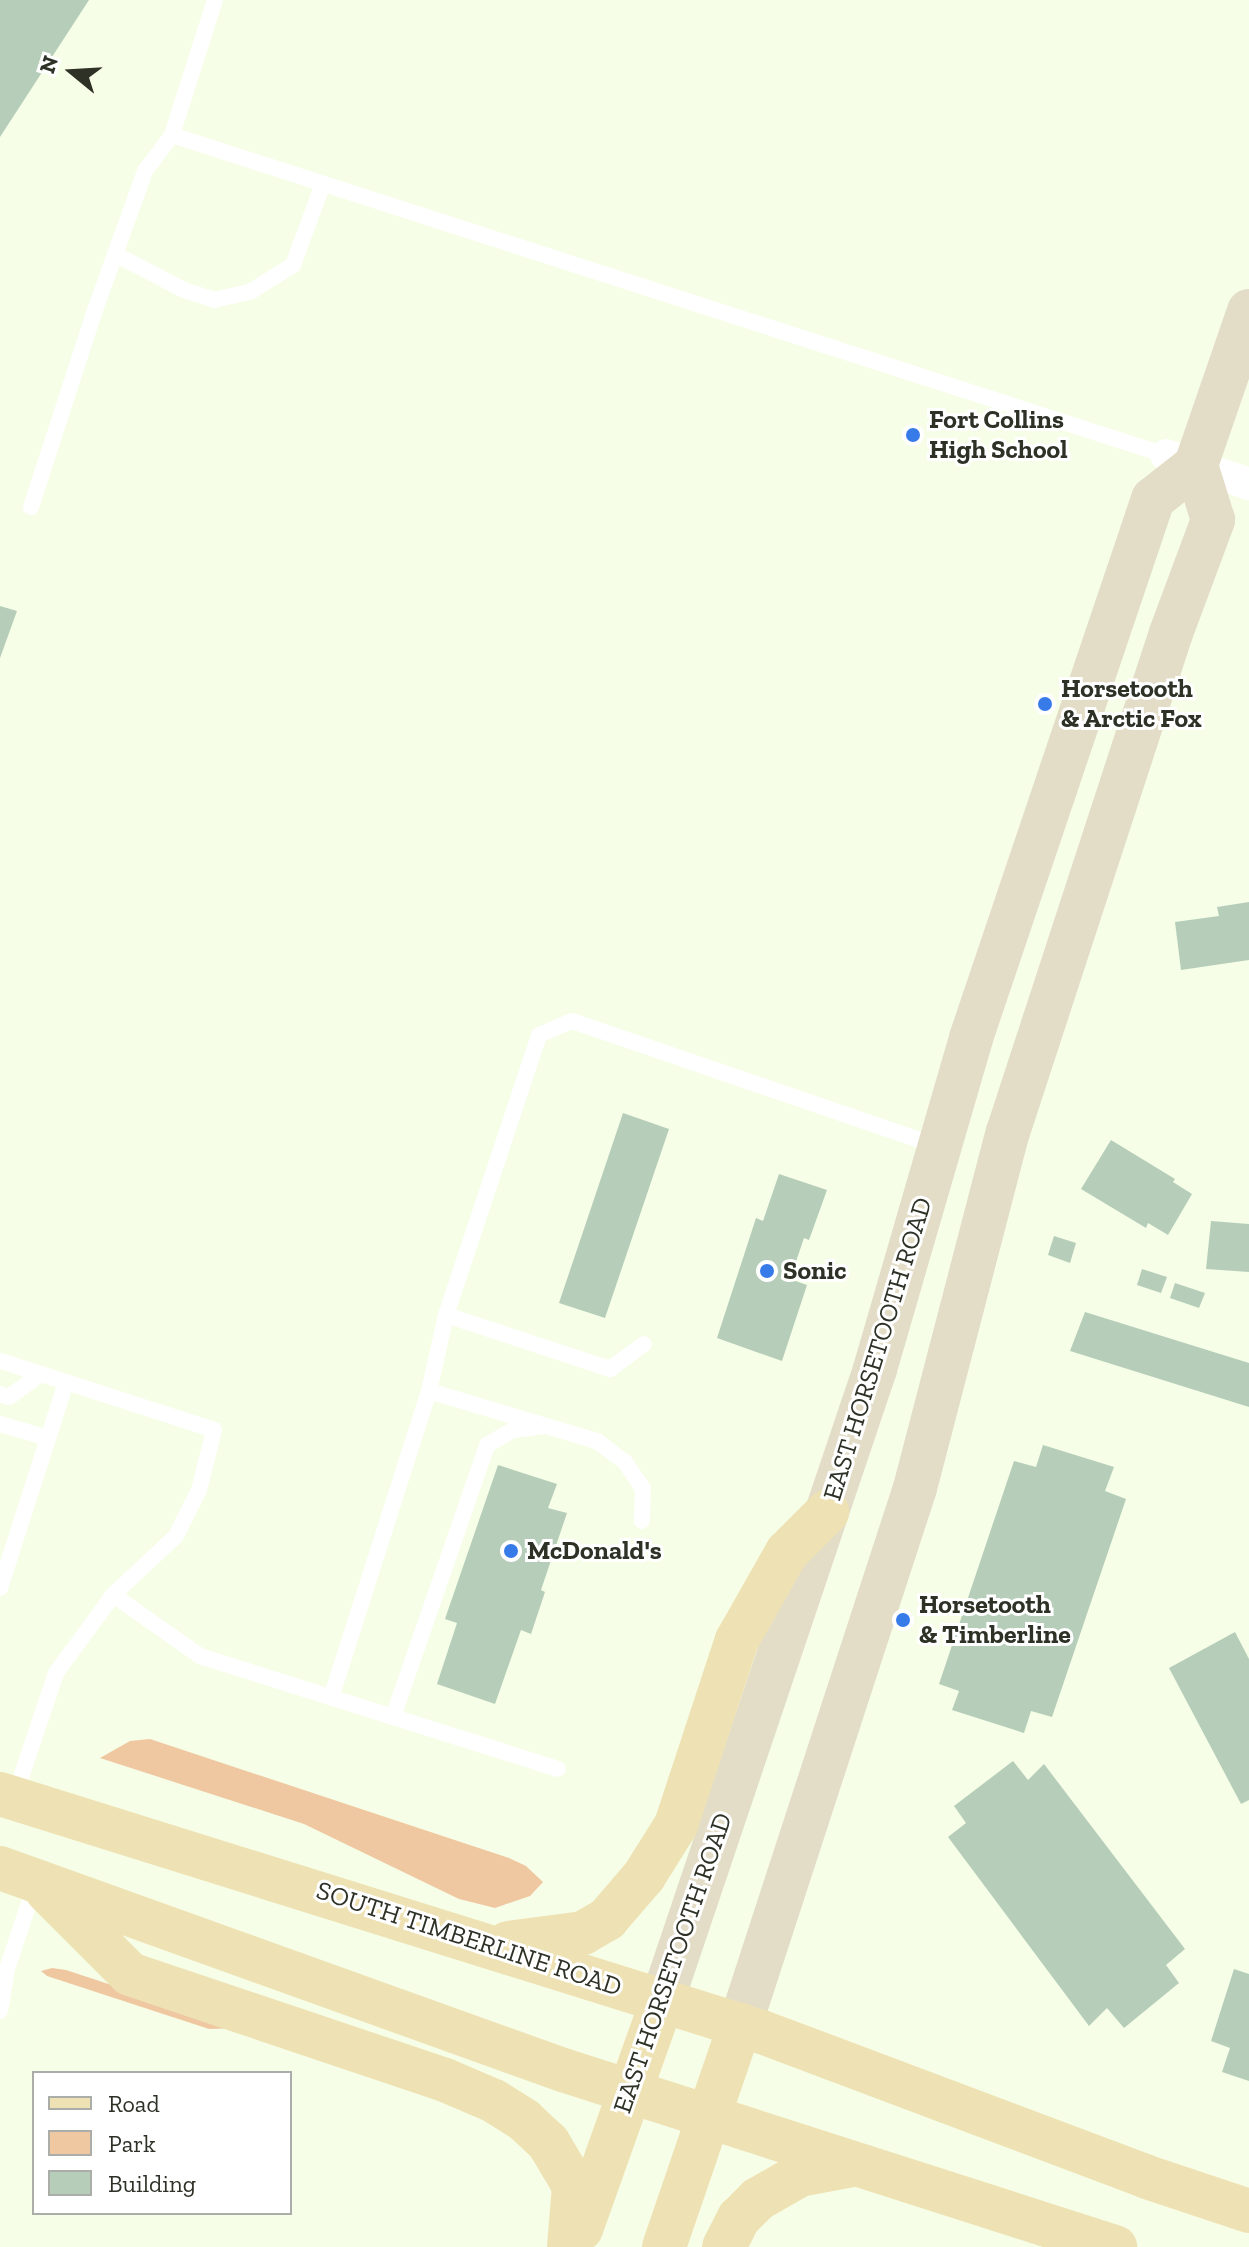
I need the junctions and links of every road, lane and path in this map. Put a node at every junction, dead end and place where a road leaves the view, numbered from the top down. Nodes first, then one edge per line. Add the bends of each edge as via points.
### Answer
1 (215, 0) edge
2 (172, 135) junction
3 (323, 184) junction
4 (115, 254) junction
5 (1249, 311) edge
6 (1181, 460) junction
7 (1249, 484) edge
8 (31, 507) dead end
9 (940, 1147) junction
10 (446, 1315) junction
11 (644, 1344) dead end
12 (1, 1361) edge
13 (41, 1374) junction
14 (66, 1383) junction
15 (429, 1391) junction
16 (0, 1394) edge
17 (0, 1424) edge
18 (545, 1426) junction
19 (48, 1438) junction
20 (827, 1512) junction
21 (642, 1521) dead end
22 (0, 1588) edge
23 (113, 1595) junction
24 (331, 1698) junction
25 (393, 1717) junction
26 (558, 1769) dead end
27 (5, 1798) edge
28 (18, 1874) edge
29 (491, 1945) junction
30 (662, 2001) junction
31 (0, 2011) edge
32 (740, 2025) junction
33 (627, 2091) junction
34 (709, 2118) junction
35 (855, 2165) junction
36 (1249, 2211) edge
37 (572, 2247) edge
38 (664, 2247) edge
39 (724, 2247) edge
40 (1115, 2247) edge

1 - 2 lane
2 - 3 lane
2 - 4 lane via 148,162
3 - 4 lane via 293,265 250,292 214,300
3 - 6 lane
4 - 8 lane
5 - 6 main road
6 - 7 street
6 - 9 main road, EAST HORSETOOTH ROAD via 1153,499 971,1038
6 - 32 main road via 1213,520 1008,1132 915,1488
9 - 10 lane via 572,1021 539,1035
9 - 20 main road, EAST HORSETOOTH ROAD
10 - 11 lane via 610,1369
10 - 15 lane
12 - 13 lane
13 - 14 lane
13 - 16 lane via 9,1397
14 - 19 lane
14 - 23 lane via 214,1430 199,1490 176,1536
15 - 18 lane
15 - 24 lane
17 - 19 lane
18 - 21 lane via 597,1441 625,1462 643,1489
18 - 25 lane via 513,1430 487,1445
19 - 22 lane
20 - 29 main road via 787,1552 737,1640 676,1825 644,1876 607,1919 583,1933
20 - 30 main road, EAST HORSETOOTH ROAD
23 - 24 lane via 200,1656
23 - 27 lane via 56,1673
24 - 25 lane
25 - 26 lane
27 - 29 main road, SOUTH TIMBERLINE ROAD
28 - 31 lane
28 - 33 main road
28 - 37 main road via 130,1974 445,2080 524,2120 548,2142 574,2186
29 - 30 main road, SOUTH TIMBERLINE ROAD
30 - 32 main road, SOUTH TIMBERLINE ROAD
30 - 33 main road, EAST HORSETOOTH ROAD
32 - 34 main road
32 - 36 main road, SOUTH TIMBERLINE ROAD
33 - 34 main road
33 - 37 main road, EAST HORSETOOTH ROAD
34 - 35 main road
34 - 38 main road
35 - 39 main road via 800,2175 758,2199 739,2218
35 - 40 main road

